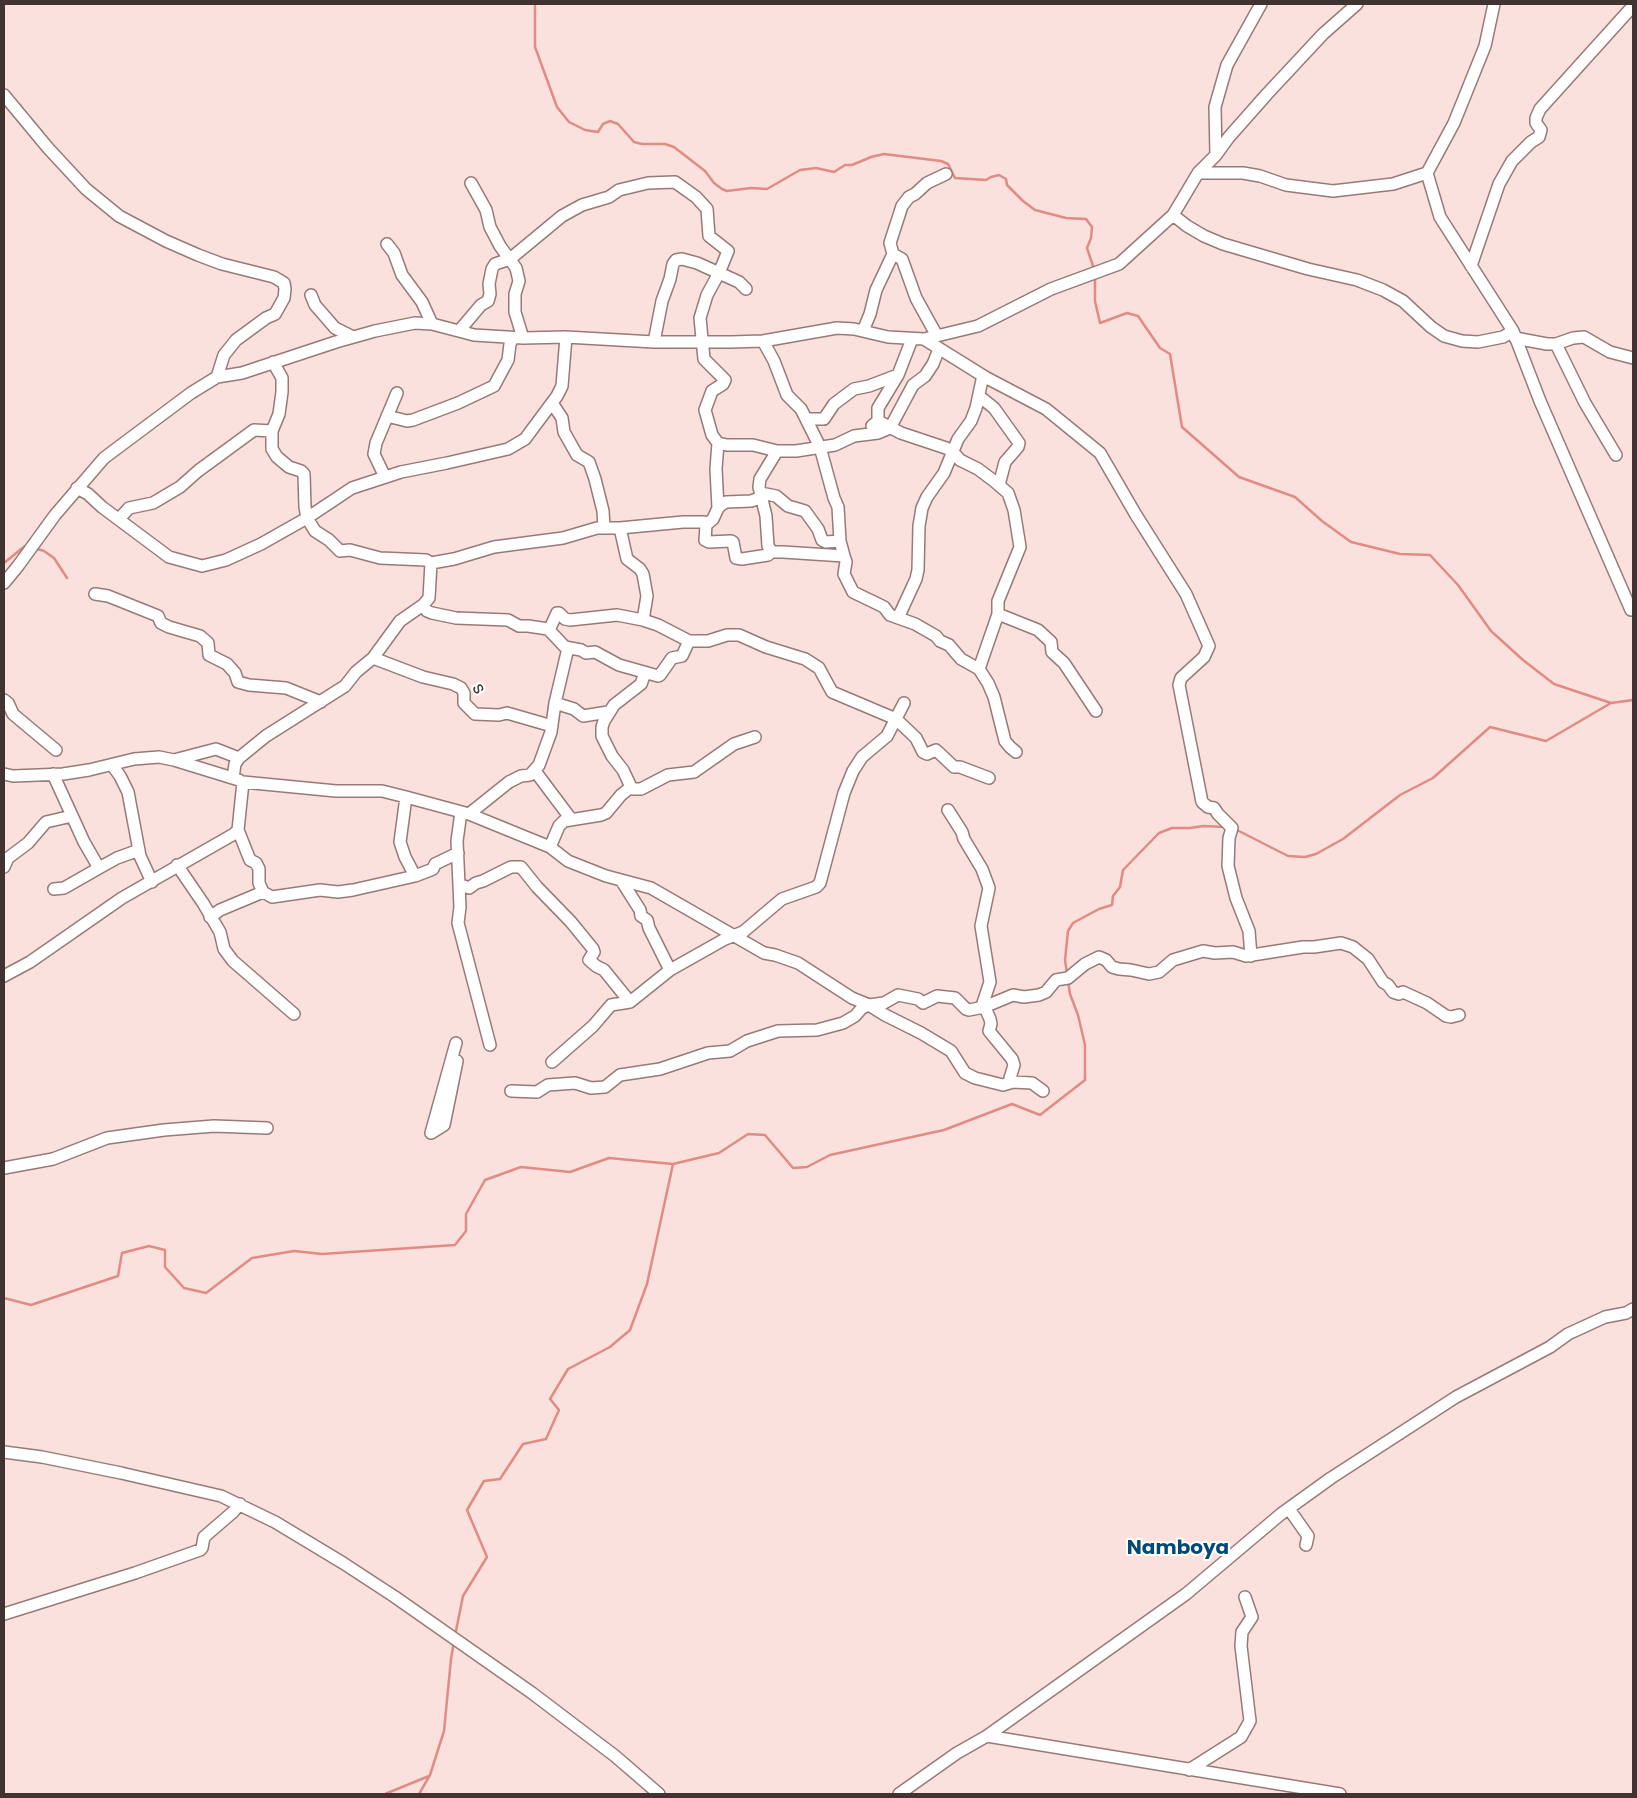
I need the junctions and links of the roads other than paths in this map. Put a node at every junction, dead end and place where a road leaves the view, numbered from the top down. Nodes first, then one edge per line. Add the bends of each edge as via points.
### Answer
1 (1261, 4) edge
2 (1357, 4) edge
3 (1494, 4) edge
4 (1633, 6) edge
5 (4, 95) edge
6 (1216, 155) junction
7 (1198, 173) junction
8 (1428, 173) junction
9 (946, 174) dead end
10 (471, 184) dead end
11 (1173, 214) junction
12 (387, 244) dead end
13 (893, 254) junction
14 (510, 259) junction
15 (1471, 266) junction
16 (719, 273) junction
17 (746, 289) dead end
18 (310, 295) dead end
19 (432, 324) junction
20 (459, 331) junction
21 (863, 331) junction
22 (1514, 335) junction
23 (937, 336) junction
24 (353, 337) junction
25 (518, 338) junction
26 (566, 338) junction
27 (918, 339) junction
28 (762, 341) junction
29 (654, 342) junction
30 (701, 342) junction
31 (1556, 344) junction
32 (939, 350) junction
33 (1633, 358) edge
34 (273, 362) junction
35 (898, 375) junction
36 (217, 377) junction
37 (985, 378) junction
38 (397, 393) dead end
39 (979, 396) junction
40 (552, 403) junction
41 (387, 416) junction
42 (806, 419) junction
43 (878, 421) junction
44 (890, 428) junction
45 (272, 431) junction
46 (865, 436) junction
47 (718, 443) junction
48 (820, 447) junction
49 (777, 451) junction
50 (952, 451) junction
51 (1616, 455) dead end
52 (385, 477) junction
53 (999, 485) junction
54 (77, 488) junction
55 (760, 496) junction
56 (718, 508) junction
57 (307, 518) junction
58 (119, 519) junction
59 (706, 525) junction
60 (604, 528) junction
61 (620, 528) junction
62 (840, 541) junction
63 (772, 552) junction
64 (844, 556) junction
65 (431, 563) junction
66 (4, 583) edge
67 (96, 594) dead end
68 (423, 605) junction
69 (1631, 610) dead end
70 (998, 614) junction
71 (898, 618) junction
72 (643, 620) junction
73 (548, 629) junction
74 (689, 641) junction
75 (568, 648) junction
76 (373, 658) junction
77 (979, 669) junction
78 (645, 673) junction
79 (4, 700) edge
80 (321, 702) junction
81 (904, 702) dead end
82 (555, 703) junction
83 (1096, 711) dead end
84 (608, 712) junction
85 (896, 719) junction
86 (552, 726) junction
87 (755, 737) dead end
88 (56, 750) dead end
89 (1016, 752) dead end
90 (239, 758) junction
91 (174, 760) junction
92 (112, 765) junction
93 (535, 771) junction
94 (4, 774) edge
95 (53, 774) junction
96 (989, 778) dead end
97 (238, 780) junction
98 (630, 787) junction
99 (406, 797) junction
100 (948, 810) dead end
101 (465, 813) junction
102 (72, 816) junction
103 (572, 819) junction
104 (238, 830) junction
105 (550, 848) junction
106 (139, 850) junction
107 (458, 853) junction
108 (177, 865) junction
109 (4, 867) edge
110 (99, 868) junction
111 (415, 876) junction
112 (621, 880) junction
113 (152, 882) junction
114 (459, 884) junction
115 (54, 889) dead end
116 (263, 892) junction
117 (210, 917) junction
118 (734, 935) junction
119 (1251, 956) junction
120 (670, 970) junction
121 (4, 976) edge
122 (630, 1002) junction
123 (869, 1005) junction
124 (984, 1006) junction
125 (294, 1014) dead end
126 (1459, 1015) dead end
127 (456, 1043) dead end
128 (490, 1045) dead end
129 (457, 1061) dead end
130 (552, 1062) dead end
131 (1013, 1082) junction
132 (511, 1091) dead end
133 (1043, 1091) dead end
134 (267, 1128) dead end
135 (4, 1168) edge
136 (1633, 1309) edge
137 (4, 1452) edge
138 (240, 1504) junction
139 (1289, 1509) junction
140 (1306, 1545) dead end
141 (1245, 1597) dead end
142 (4, 1614) edge
143 (986, 1736) junction
144 (1189, 1770) junction
145 (659, 1794) edge
146 (899, 1794) edge
147 (1340, 1794) edge

1 - 6 street via 1227,64 1215,107
2 - 6 street via 1323,34
3 - 8 street via 1485,46 1454,123
4 - 15 street via 1540,109 1536,123 1541,130 1539,137 1512,161 1499,184
5 - 36 street via 86,189 119,216 198,255 274,277 284,283 284,298 275,314 236,340 224,355
6 - 7 street
7 - 8 street via 1252,174 1286,186 1332,191 1393,184
7 - 11 street
8 - 15 street via 1440,217
9 - 13 street via 933,179 909,197 898,215 890,243
10 - 14 street via 486,210 500,246
11 - 22 street via 1187,226 1223,244 1383,290 1444,336 1478,342
11 - 23 street via 1119,264 1050,289 978,326
12 - 19 street
13 - 21 street via 876,290
13 - 23 street via 902,259 916,298
14 - 16 street via 562,216 582,205 629,187 666,181 675,182 707,209 710,236 728,252
14 - 20 street via 495,264 488,301
14 - 25 street via 519,281 515,294
15 - 22 street
16 - 17 street
16 - 29 street via 697,263 676,260 662,301
16 - 30 street via 706,295 700,318
18 - 24 street via 335,328
19 - 20 street
19 - 24 street via 400,325
20 - 25 street
21 - 27 street
21 - 28 street via 837,328
22 - 31 street
22 - 69 street
23 - 27 street
24 - 34 street
25 - 26 street
25 - 41 street via 510,344 508,360 494,386 413,420
26 - 29 street
26 - 40 street via 562,386
27 - 32 street
27 - 35 street
28 - 30 street
28 - 42 street via 787,395
29 - 30 street
30 - 47 street via 704,359 724,380 712,391 705,410 712,436
31 - 33 street via 1584,337 1610,352
31 - 51 street via 1585,403
32 - 37 street
32 - 44 street via 925,376 913,385
34 - 36 street via 242,373
34 - 45 street via 282,378 282,392 279,414
35 - 42 street via 854,389 834,404 824,419
35 - 43 street via 878,408
36 - 54 street via 104,458
37 - 39 street
37 - 119 street via 1046,409 1100,453 1186,594 1209,646 1198,664 1181,678 1180,695 1202,802 1214,808 1232,828 1228,866 1249,932
38 - 41 street
39 - 50 street via 971,421
39 - 53 street via 994,408 1019,443 1005,462
40 - 52 street via 525,438 508,449
40 - 60 street via 562,418 564,432 577,455 589,462
41 - 52 street via 374,454
42 - 48 street
43 - 44 street
43 - 46 street via 865,430
44 - 46 street
44 - 50 street
45 - 57 street via 272,449 288,467 304,474
45 - 58 street via 254,430 180,487 153,502 129,508
46 - 48 street via 854,436 835,445
47 - 49 street via 753,445
47 - 56 street
48 - 49 street
48 - 62 street via 838,506
49 - 55 street via 760,479
50 - 53 street via 960,460
50 - 71 street via 944,473 922,508 918,570
52 - 57 street via 352,488
53 - 70 street via 1008,493 1014,510 1020,548 998,602
54 - 58 street
54 - 66 street
55 - 56 street via 751,501 726,502
55 - 62 street via 776,496 788,506 805,511 822,540
55 - 63 street via 766,516 768,546
56 - 59 street
57 - 58 street via 226,560 202,566 170,557
57 - 65 street via 315,532 340,551
59 - 61 street via 704,522 684,522
59 - 63 street via 704,540 733,542 736,558
60 - 61 street
60 - 65 street via 563,538 494,547
61 - 72 street via 627,559 643,574 647,596
62 - 64 street
63 - 64 street
64 - 71 street via 844,574 851,589
65 - 68 street via 429,598
67 - 80 street via 158,616 161,623 169,627 200,636 208,643 209,655 226,664 236,674 238,682 286,688
68 - 73 street via 432,613 456,618 508,620 519,626
68 - 76 street via 400,621
70 - 77 street
70 - 83 street via 1038,630 1051,642 1052,652 1064,663
71 - 77 street via 936,636 961,659
72 - 73 street via 617,615 570,620 559,613
72 - 74 street
73 - 75 street
74 - 78 street via 682,656 672,658 660,675
74 - 85 street via 739,635 805,659 819,668 832,692
75 - 78 street via 595,652
75 - 82 street
76 - 80 street via 345,686
76 - 86 street, s via 461,688 464,703 475,714 507,713
77 - 89 street via 994,697 1005,741
78 - 84 street via 641,684
79 - 88 street via 13,714
80 - 90 street via 266,736
81 - 85 street
82 - 84 street via 574,709 583,716
82 - 86 street
84 - 98 street via 602,736
85 - 96 street via 916,738 923,752 927,754 936,750 954,767
85 - 118 street via 887,736 862,758 853,771 820,883 782,899 743,932
86 - 93 street
87 - 98 street via 734,744 694,772 668,775 636,790
90 - 91 street via 216,749
90 - 97 street via 235,764
91 - 92 street via 148,757
91 - 97 street
92 - 95 street
92 - 106 street via 128,792
93 - 101 street via 509,782
93 - 103 street
94 - 95 street
95 - 102 street
97 - 99 street via 336,791 382,791
97 - 104 street
98 - 103 street via 606,813
99 - 101 street
99 - 111 street via 400,842
100 - 124 street via 982,869 989,888 981,926 990,982
101 - 105 street
101 - 107 street via 457,841
102 - 109 street via 46,822 28,843 8,858
102 - 110 street
103 - 105 street via 559,826
104 - 108 street
104 - 116 street via 250,860 259,869
105 - 112 street via 568,861
106 - 110 street
106 - 113 street
107 - 111 street
107 - 114 street
108 - 113 street
108 - 117 street
110 - 115 street via 64,888
111 - 116 street via 338,892 320,890 272,897
112 - 118 street via 656,890
112 - 120 street via 641,916 647,920
113 - 121 street via 122,898 30,962
114 - 122 street via 469,888 511,867 521,867 593,949 589,960 604,970
114 - 128 street via 458,923
116 - 117 street
117 - 125 street via 233,961
118 - 120 street
118 - 123 street via 764,953 798,963 852,998
119 - 124 street via 1203,952 1174,960 1159,972 1149,974 1112,967 1099,957 1068,978 1056,980 1046,992 1030,997 1013,995
119 - 126 street via 1341,943 1368,959 1393,992 1403,992 1446,1016
120 - 122 street
122 - 130 street via 611,1005 593,1026
123 - 124 street via 884,1003 898,995 923,1003 937,996 955,998 966,1009
123 - 131 street via 951,1051 965,1073 1003,1085
123 - 132 street via 843,1023 817,1030 778,1031 747,1041 730,1051 708,1054 648,1072 620,1075 605,1087 591,1088 575,1083 548,1085 537,1092
124 - 131 street via 991,1024 988,1031 1012,1059 1014,1065 1010,1078
127 - 129 street via 431,1133 444,1125
131 - 133 street via 1032,1083
134 - 135 street via 214,1126 107,1138 53,1159
136 - 139 street via 1605,1317 1568,1334 1550,1347 1456,1397
137 - 138 street via 182,1486
138 - 142 street via 204,1537 200,1550
138 - 145 street via 275,1522 395,1597 532,1693
139 - 140 street via 1308,1536
139 - 143 street via 1186,1594
141 - 144 street via 1252,1617 1242,1632 1241,1646 1250,1721 1241,1737
143 - 144 street
143 - 146 street
144 - 147 street

